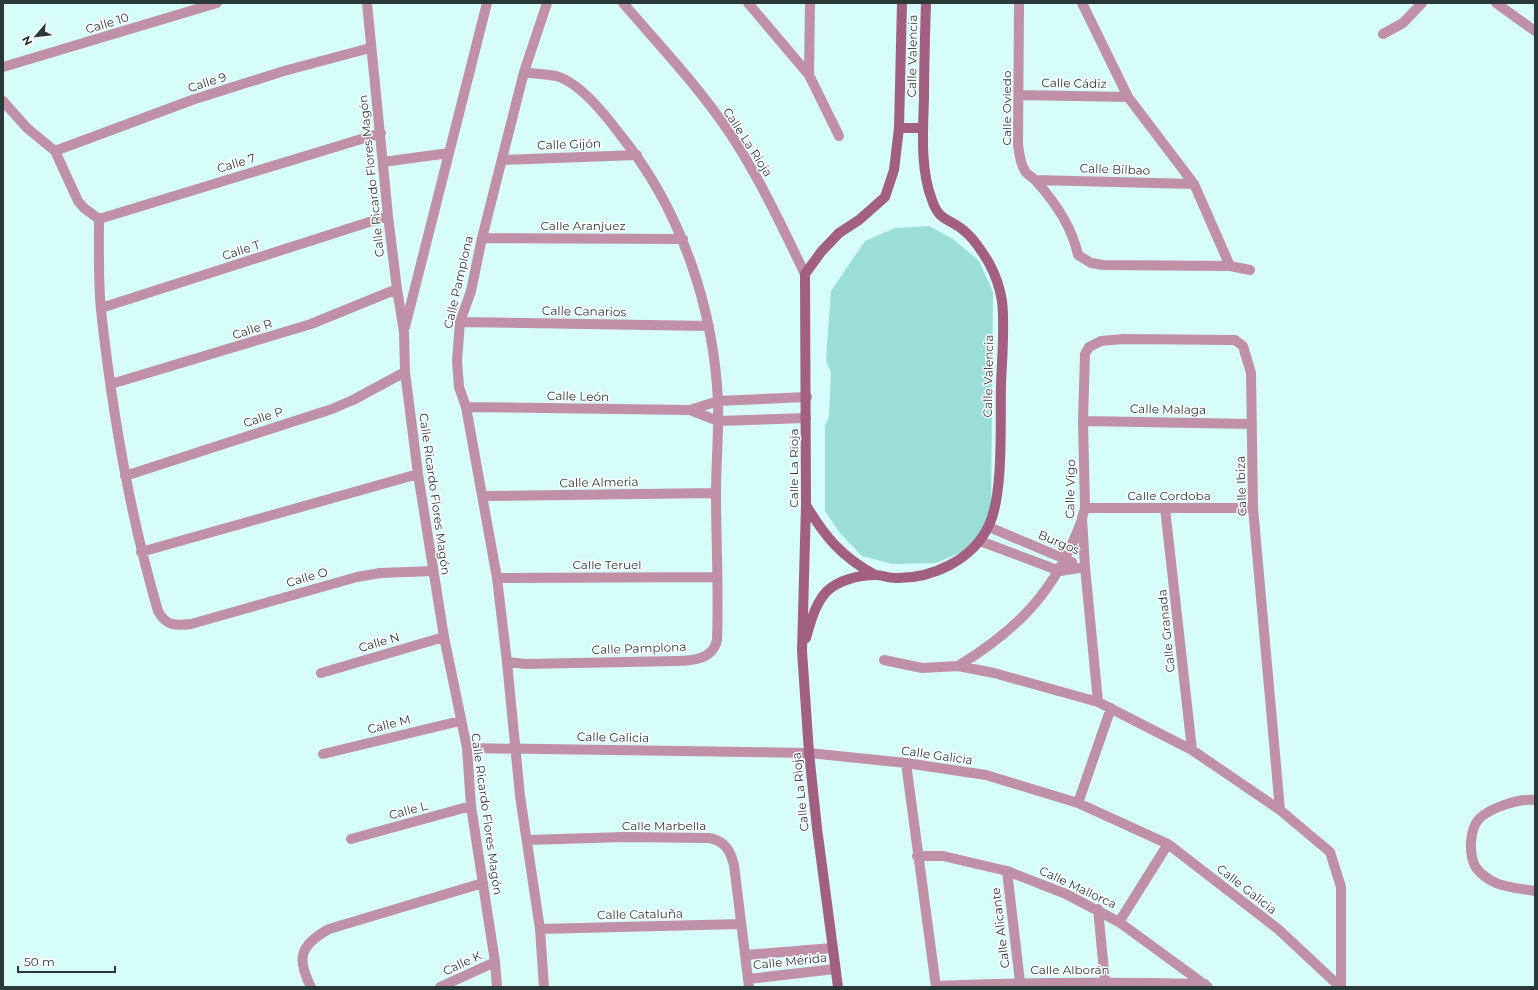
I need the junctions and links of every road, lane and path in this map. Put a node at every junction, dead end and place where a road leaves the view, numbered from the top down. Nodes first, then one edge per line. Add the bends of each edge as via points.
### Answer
1 (217, 3) edge
2 (367, 3) edge
3 (487, 3) edge
4 (547, 3) edge
5 (623, 3) edge
6 (748, 3) edge
7 (810, 3) edge
8 (902, 3) edge
9 (926, 3) edge
10 (1019, 3) edge
11 (1082, 3) edge
12 (1422, 3) edge
13 (1496, 3) edge
14 (1535, 31) edge
15 (1383, 34) dead end
16 (370, 48) junction
17 (3, 67) edge
18 (524, 72) junction
19 (809, 75) junction
20 (1019, 95) junction
21 (1128, 97) junction
22 (3, 101) edge
23 (899, 128) junction
24 (923, 128) junction
25 (381, 133) junction
26 (839, 136) dead end
27 (55, 151) junction
28 (449, 153) junction
29 (637, 155) junction
30 (503, 160) junction
31 (383, 162) junction
32 (1036, 180) junction
33 (1194, 184) junction
34 (388, 216) junction
35 (98, 218) junction
36 (482, 238) junction
37 (683, 239) junction
38 (1230, 266) junction
39 (1250, 270) dead end
40 (805, 274) junction
41 (397, 289) junction
42 (101, 308) junction
43 (460, 322) junction
44 (709, 326) junction
45 (404, 332) junction
46 (405, 372) junction
47 (1084, 373) joint
48 (111, 384) junction
49 (806, 397) junction
50 (718, 400) junction
51 (466, 407) junction
52 (690, 410) junction
53 (806, 418) junction
54 (718, 421) junction
55 (1084, 421) junction
56 (1252, 424) junction
57 (418, 474) junction
58 (125, 476) junction
59 (716, 493) junction
60 (482, 496) junction
61 (806, 505) junction
62 (1085, 508) junction
63 (1165, 508) junction
64 (1254, 508) junction
65 (1082, 518) junction
66 (989, 526) junction
67 (980, 541) junction
68 (141, 552) junction
69 (1065, 560) junction
70 (1084, 567) junction
71 (433, 571) junction
72 (1060, 571) junction
73 (875, 575) junction
74 (717, 577) junction
75 (497, 578) junction
76 (444, 637) junction
77 (802, 651) junction
78 (884, 660) dead end
79 (507, 662) junction
80 (958, 666) junction
81 (321, 673) dead end
82 (1098, 702) junction
83 (1111, 708) junction
84 (460, 720) junction
85 (466, 748) junction
86 (516, 749) junction
87 (1192, 750) junction
88 (809, 753) junction
89 (323, 754) dead end
90 (906, 763) junction
91 (1535, 800) edge
92 (1078, 803) junction
93 (471, 806) junction
94 (1280, 810) junction
95 (351, 839) dead end
96 (527, 840) junction
97 (1168, 844) junction
98 (917, 856) junction
99 (1006, 871) junction
100 (483, 883) junction
101 (1535, 891) edge
102 (1098, 909) junction
103 (1119, 922) junction
104 (742, 924) junction
105 (540, 929) junction
106 (832, 948) junction
107 (746, 955) junction
108 (495, 962) junction
109 (835, 969) junction
110 (1105, 981) junction
111 (1020, 982) junction
112 (748, 983) edge
113 (936, 986) edge
114 (1206, 986) edge
115 (311, 987) edge
116 (440, 987) edge
117 (496, 987) edge
118 (544, 987) edge
119 (838, 987) edge
120 (1341, 987) edge

1 - 17 street, Calle 10
2 - 16 street, Calle Ricardo Flores Magón
3 - 28 street
4 - 18 street, Calle Pamplona
5 - 40 street, Calle La Rioja via 688,78 731,134 762,188
6 - 19 street
7 - 19 street
8 - 23 street, Calle Valencia
9 - 24 street, Calle Valencia
10 - 20 street, Calle Oviedo
11 - 21 street
12 - 15 street via 1403,23
13 - 14 street
16 - 25 street, Calle Ricardo Flores Magón
16 - 27 street, Calle 9 via 284,71 192,100
18 - 29 street, Calle Pamplona via 557,77 572,84 608,119
18 - 30 street, Calle Pamplona
19 - 26 street
20 - 21 street, Calle Cádiz
20 - 32 street, Calle Oviedo via 1018,144 1021,163 1025,172
21 - 33 street
22 - 27 street via 27,128
23 - 24 street
23 - 40 street, Calle Valencia via 894,170 885,197 859,220 839,233 820,252
24 - 66 street, Calle Valencia via 926,172 932,202 941,217 962,229 976,243 989,263 1002,301 998,485 995,512
25 - 31 street, Calle Ricardo Flores Magón
25 - 35 street, Calle 7
27 - 35 street via 78,201
28 - 31 street
28 - 45 street
29 - 30 street, Calle Gijón
29 - 37 street, Calle Pamplona
30 - 36 street, Calle Pamplona
31 - 34 street, Calle Ricardo Flores Magón
32 - 33 street, Calle Bilbao
32 - 38 street, Calle Oviedo via 1065,220 1078,255 1091,263
33 - 38 street
34 - 41 street, Calle Ricardo Flores Magón
34 - 42 street, Calle T
35 - 42 street, Calle O
36 - 37 street, Calle Aranjuez
36 - 43 street, Calle Pamplona via 471,291
37 - 44 street, Calle Pamplona
38 - 39 street, Calle Oviedo
40 - 49 street, Calle La Rioja
41 - 45 street, Calle Ricardo Flores Magón
41 - 48 street, Calle R via 311,324
42 - 48 street, Calle O
43 - 44 street, Calle Canarios
43 - 51 street, Calle Pamplona via 457,361 459,387
44 - 50 street, Calle Pamplona
45 - 46 street, Calle Ricardo Flores Magón
46 - 57 street, Calle Ricardo Flores Magón
46 - 58 street, Calle P via 332,409
47 - 55 street, Calle Vigo
47 - 56 street, Calle Ibiza via 1085,354 1089,347 1101,341 1235,340 1243,346 1251,373
48 - 58 street, Calle O
49 - 50 street, Calle León
49 - 53 street, Calle La Rioja
50 - 52 street, Calle León
50 - 54 street, Calle Pamplona
51 - 52 street, Calle León
51 - 60 street, Calle Pamplona
52 - 54 street, Calle León
53 - 54 street, Calle León
53 - 61 street, Calle La Rioja
54 - 59 street, Calle Pamplona
55 - 56 street, Calle Malaga
55 - 62 street, Calle Vigo
56 - 64 street, Calle Ibiza
57 - 68 street
57 - 71 street, Calle Ricardo Flores Magón
58 - 68 street, Calle O
59 - 60 street, Calle Almeria
59 - 74 street, Calle Pamplona
60 - 75 street, Calle Pamplona
61 - 73 street via 837,548
61 - 77 street, Calle La Rioja
62 - 63 street, Calle Cordoba
62 - 65 street, Calle Vigo
63 - 64 street, Calle Cordoba
63 - 87 street, Calle Granada
64 - 94 street, Calle Ibiza
65 - 69 street
65 - 70 street, Calle Vigo
66 - 67 street, Calle Valencia
66 - 69 street, Burgos
67 - 72 street
67 - 73 street, Calle Valencia via 970,553 925,574 895,578
68 - 71 street, Calle O via 158,611 169,624 178,626 356,577 380,573
69 - 70 street, Burgos
69 - 72 street
70 - 72 street, Burgos
70 - 82 street, Calle Vigo
71 - 76 street, Calle Ricardo Flores Magón
72 - 80 street via 1027,614 984,651
73 - 77 street, Calle Valencia via 850,578 827,592 816,608
74 - 75 street, Calle Teruel
74 - 79 street, Calle Pamplona via 717,640 710,654 689,661 526,664
75 - 79 street, Calle Pamplona
76 - 81 street, Calle N
76 - 84 street, Calle Ricardo Flores Magón
77 - 88 street, Calle La Rioja
78 - 80 street via 922,668
79 - 86 street
80 - 82 street via 994,673
82 - 83 street
83 - 87 street
83 - 92 street
84 - 85 street, Calle Ricardo Flores Magón
84 - 89 street, Calle M
85 - 86 street, Calle Galicia
85 - 93 street, Calle Ricardo Flores Magón
86 - 88 street, Calle Galicia
86 - 96 street
87 - 94 street
88 - 90 street, Calle Galicia
88 - 106 street, Calle La Rioja
90 - 92 street, Calle Galicia via 986,775
90 - 98 street
91 - 101 street via 1513,802 1486,813 1478,820 1473,834 1472,852 1475,866 1496,883
92 - 97 street, Calle Galicia
93 - 95 street, Calle L
93 - 100 street, Calle Ricardo Flores Magón
94 - 120 street via 1330,852 1342,887
96 - 104 street, Calle Marbella via 625,837 718,839 724,843 731,855
96 - 105 street
97 - 103 street
97 - 120 street, Calle Galicia via 1278,929
98 - 99 street, Calle Mallorca via 943,856
98 - 113 street
99 - 102 street, Calle Mallorca via 1036,881
99 - 111 street, Calle Alicante
100 - 108 street, Calle Ricardo Flores Magón
100 - 115 street via 329,929 319,935 304,949 302,959
102 - 103 street, Calle Mallorca
102 - 110 street
103 - 114 street, Calle Mallorca
104 - 105 street, Calle Cataluña
104 - 107 street, Calle Marbella
105 - 118 street
106 - 107 street, Calle Mérida
106 - 109 street, Calle La Rioja
107 - 112 street, Calle Marbella
108 - 116 street, Calle K
108 - 117 street, Calle Ricardo Flores Magón
109 - 112 street, Calle Mérida
109 - 119 street, Calle La Rioja
110 - 111 street, Calle Alborán
110 - 114 street, Calle Alborán
111 - 113 street, Calle Alborán

